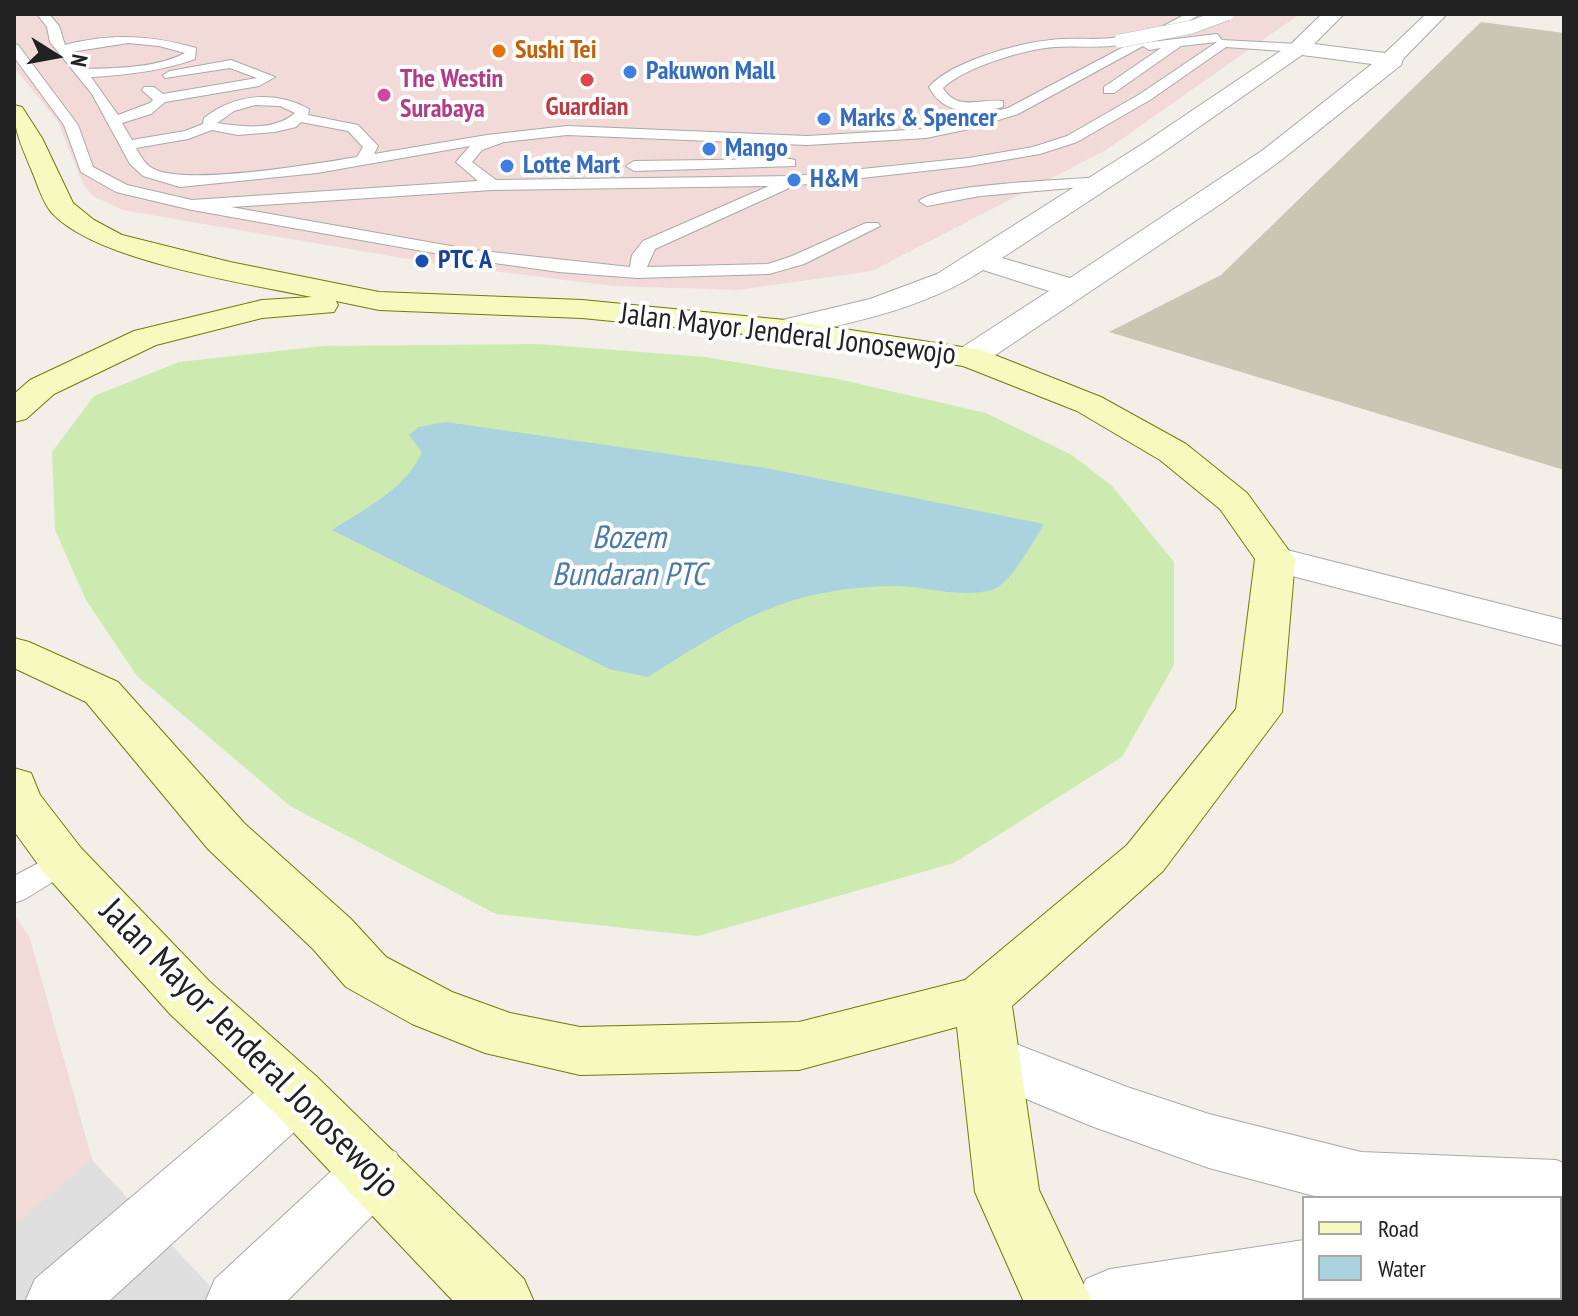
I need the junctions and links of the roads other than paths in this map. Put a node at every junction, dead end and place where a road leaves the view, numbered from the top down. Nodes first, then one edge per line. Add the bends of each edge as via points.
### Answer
1 (43, 14) edge
2 (1195, 14) edge
3 (1210, 14) edge
4 (1227, 14) edge
5 (1334, 14) edge
6 (1437, 14) edge
7 (1180, 41) junction
8 (1220, 41) junction
9 (1117, 42) junction
10 (14, 48) edge
11 (1298, 48) junction
12 (63, 50) junction
13 (1393, 60) junction
14 (86, 78) junction
15 (139, 82) junction
16 (1109, 90) dead end
17 (160, 99) junction
18 (14, 112) edge
19 (300, 118) junction
20 (114, 121) junction
21 (211, 126) junction
22 (881, 138) junction
23 (979, 138) dead end
24 (487, 139) junction
25 (792, 141) junction
26 (127, 145) junction
27 (955, 150) dead end
28 (363, 159) junction
29 (790, 163) dead end
30 (472, 168) junction
31 (920, 168) junction
32 (238, 178) junction
33 (838, 178) junction
34 (794, 181) junction
35 (180, 182) junction
36 (1100, 182) junction
37 (492, 185) junction
38 (419, 188) junction
39 (287, 198) junction
40 (927, 201) dead end
41 (192, 205) junction
42 (872, 226) dead end
43 (381, 237) junction
44 (979, 260) junction
45 (637, 273) junction
46 (1072, 288) junction
47 (379, 301) junction
48 (785, 329) junction
49 (970, 357) junction
50 (14, 412) edge
51 (1275, 559) junction
52 (1564, 633) edge
53 (14, 651) edge
54 (15, 794) edge
55 (63, 861) junction
56 (14, 891) edge
57 (982, 998) junction
58 (990, 1058) junction
59 (295, 1094) junction
60 (374, 1172) junction
61 (1552, 1191) edge
62 (1302, 1271) edge
63 (59, 1302) edge
64 (239, 1302) edge
65 (500, 1302) edge
66 (1058, 1302) edge
67 (1110, 1302) edge

1 - 12 lane
2 - 22 lane via 1006,114
3 - 8 lane
4 - 9 lane, bridge
5 - 11 street
6 - 13 street
7 - 8 lane
7 - 16 lane
7 - 23 lane via 1140,48
8 - 11 lane
8 - 31 lane via 1145,97 1072,139 1035,151
9 - 9 lane via 996,105 967,108 938,93 939,81 1031,48
10 - 41 lane via 71,125 86,169 122,189
11 - 13 street
11 - 36 street
12 - 14 lane
12 - 14 lane via 132,37 192,51 172,63
13 - 46 street via 1262,165
14 - 15 lane
14 - 20 lane
15 - 17 lane
15 - 17 lane via 231,64 268,77
17 - 20 lane via 146,111
18 - 47 main road, Jalan Mayor Jenderal Jonosewojo via 61,207 112,241
19 - 21 lane via 258,131
19 - 21 lane via 304,112 298,107 259,101 226,109 209,121
19 - 28 lane via 353,128 371,146
20 - 26 lane
21 - 26 lane
22 - 25 lane
22 - 31 lane via 866,152 876,160
24 - 25 lane via 590,131
24 - 28 lane
24 - 30 lane via 467,153 463,162
25 - 33 lane via 846,158
26 - 35 lane via 148,173
27 - 31 lane
28 - 32 lane
29 - 30 lane
30 - 37 lane
31 - 33 lane
32 - 35 lane
32 - 39 lane via 252,191
33 - 34 lane
34 - 37 lane
34 - 45 lane via 649,245
35 - 41 lane
36 - 40 lane via 980,191
36 - 44 street
37 - 38 lane
38 - 39 lane
38 - 43 lane via 381,200 365,215
39 - 41 lane
41 - 43 lane
42 - 45 lane via 769,269
43 - 45 lane via 473,255
44 - 46 street
44 - 48 street via 948,280 880,306
46 - 49 street
47 - 48 main road, Jalan Mayor Jenderal Jonosewojo via 582,309
47 - 50 main road via 262,309 145,338 42,387
48 - 49 main road, Jalan Mayor Jenderal Jonosewojo
49 - 51 main road, Jalan Mayor Jenderal Jonosewojo via 1089,404 1173,452 1234,501
51 - 52 street
51 - 57 main road via 1259,712 1145,858
53 - 57 main road via 102,692 226,836 366,972 432,1008 506,1036 580,1051 799,1046
54 - 55 main road, Jalan Mayor Jenderal Jonosewojo
55 - 56 lane
55 - 59 main road, Jalan Mayor Jenderal Jonosewojo via 190,998
57 - 58 main road
58 - 61 street via 1209,1141 1361,1180
58 - 66 main road via 1007,1192
59 - 60 main road, Jalan Mayor Jenderal Jonosewojo
59 - 63 street
60 - 64 street
60 - 65 main road, Jalan Mayor Jenderal Jonosewojo
62 - 67 street

